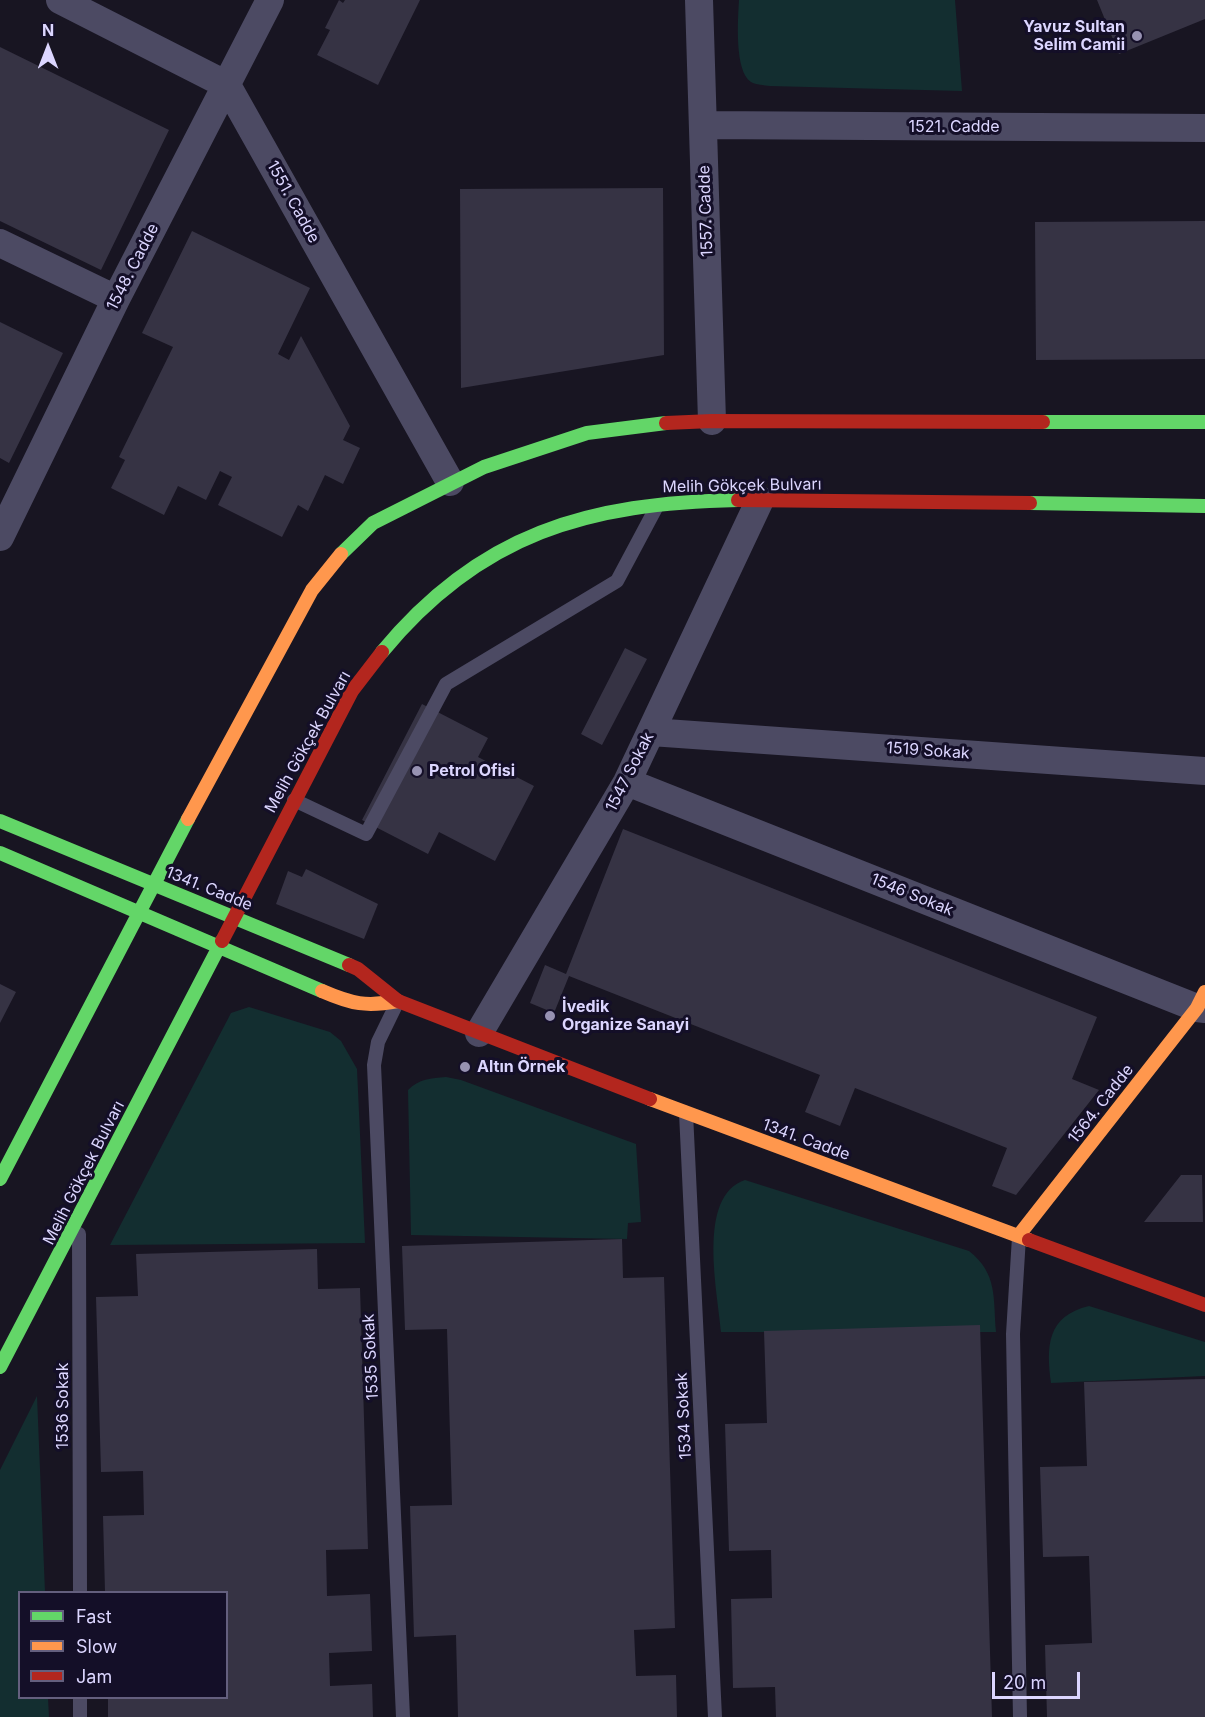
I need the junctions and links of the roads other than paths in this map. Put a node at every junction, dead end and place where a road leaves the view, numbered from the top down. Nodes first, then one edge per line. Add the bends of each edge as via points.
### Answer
1 (60, 0) edge
2 (270, 0) edge
3 (699, 0) edge
4 (227, 86) junction
5 (703, 125) junction
6 (1205, 128) edge
7 (0, 243) edge
8 (116, 299) junction
9 (712, 421) junction
10 (1205, 422) edge
11 (450, 482) junction
12 (760, 500) junction
13 (657, 504) junction
14 (1205, 506) edge
15 (2, 529) edge
16 (651, 732) junction
17 (1205, 771) edge
18 (627, 782) junction
19 (294, 800) junction
20 (0, 821) edge
21 (0, 853) edge
22 (153, 884) junction
23 (138, 913) junction
24 (232, 917) junction
25 (218, 947) junction
26 (398, 1002) junction
27 (1202, 1003) edge
28 (479, 1033) junction
29 (686, 1113) junction
30 (0, 1179) edge
31 (79, 1220) junction
32 (1019, 1235) junction
33 (1205, 1305) edge
34 (0, 1368) edge
35 (80, 1591) edge
36 (80, 1699) edge
37 (80, 1717) edge
38 (403, 1717) edge
39 (715, 1717) edge
40 (1020, 1717) edge

1 - 4 street
2 - 4 street, 1548. Cadde
3 - 5 street, 1557. Cadde
4 - 8 street, 1548. Cadde
4 - 11 street, 1551. Cadde
5 - 6 street, 1521. Cadde
5 - 9 street, 1557. Cadde
7 - 8 street
8 - 15 street, 1548. Cadde
9 - 10 main road
9 - 11 main road via 587,433 516,455
11 - 22 main road via 374,523 332,563 312,590
12 - 13 main road, Melih Gökçek Bulvarı
12 - 14 main road, Melih Gökçek Bulvarı
12 - 16 street, 1547 Sokak
13 - 19 main road, Melih Gökçek Bulvarı via 556,525 477,563 444,586 408,620 352,691
13 - 19 lane via 617,581 446,684 366,834
16 - 17 street, 1519 Sokak
16 - 18 street, 1547 Sokak
18 - 27 street, 1546 Sokak
18 - 28 street, 1547 Sokak
19 - 24 main road, Melih Gökçek Bulvarı
20 - 22 main road, 1341. Cadde
21 - 23 main road, 1341. Cadde
22 - 23 main road
22 - 24 main road, 1341. Cadde
23 - 25 main road, 1341. Cadde
23 - 30 main road
24 - 25 main road, Melih Gökçek Bulvarı
24 - 26 main road, 1341. Cadde via 358,969
25 - 26 main road, 1341. Cadde via 348,1002 371,1006
25 - 31 main road, Melih Gökçek Bulvarı
26 - 28 main road, 1341. Cadde
26 - 38 lane, 1535 Sokak via 378,1042 374,1065
27 - 32 main road, 1564. Cadde
28 - 29 main road, 1341. Cadde
29 - 32 main road, 1341. Cadde
29 - 39 lane, 1534 Sokak
31 - 34 main road, Melih Gökçek Bulvarı
31 - 35 lane, 1536 Sokak
32 - 33 main road, 1341. Cadde
32 - 40 lane via 1013,1334
36 - 37 lane

